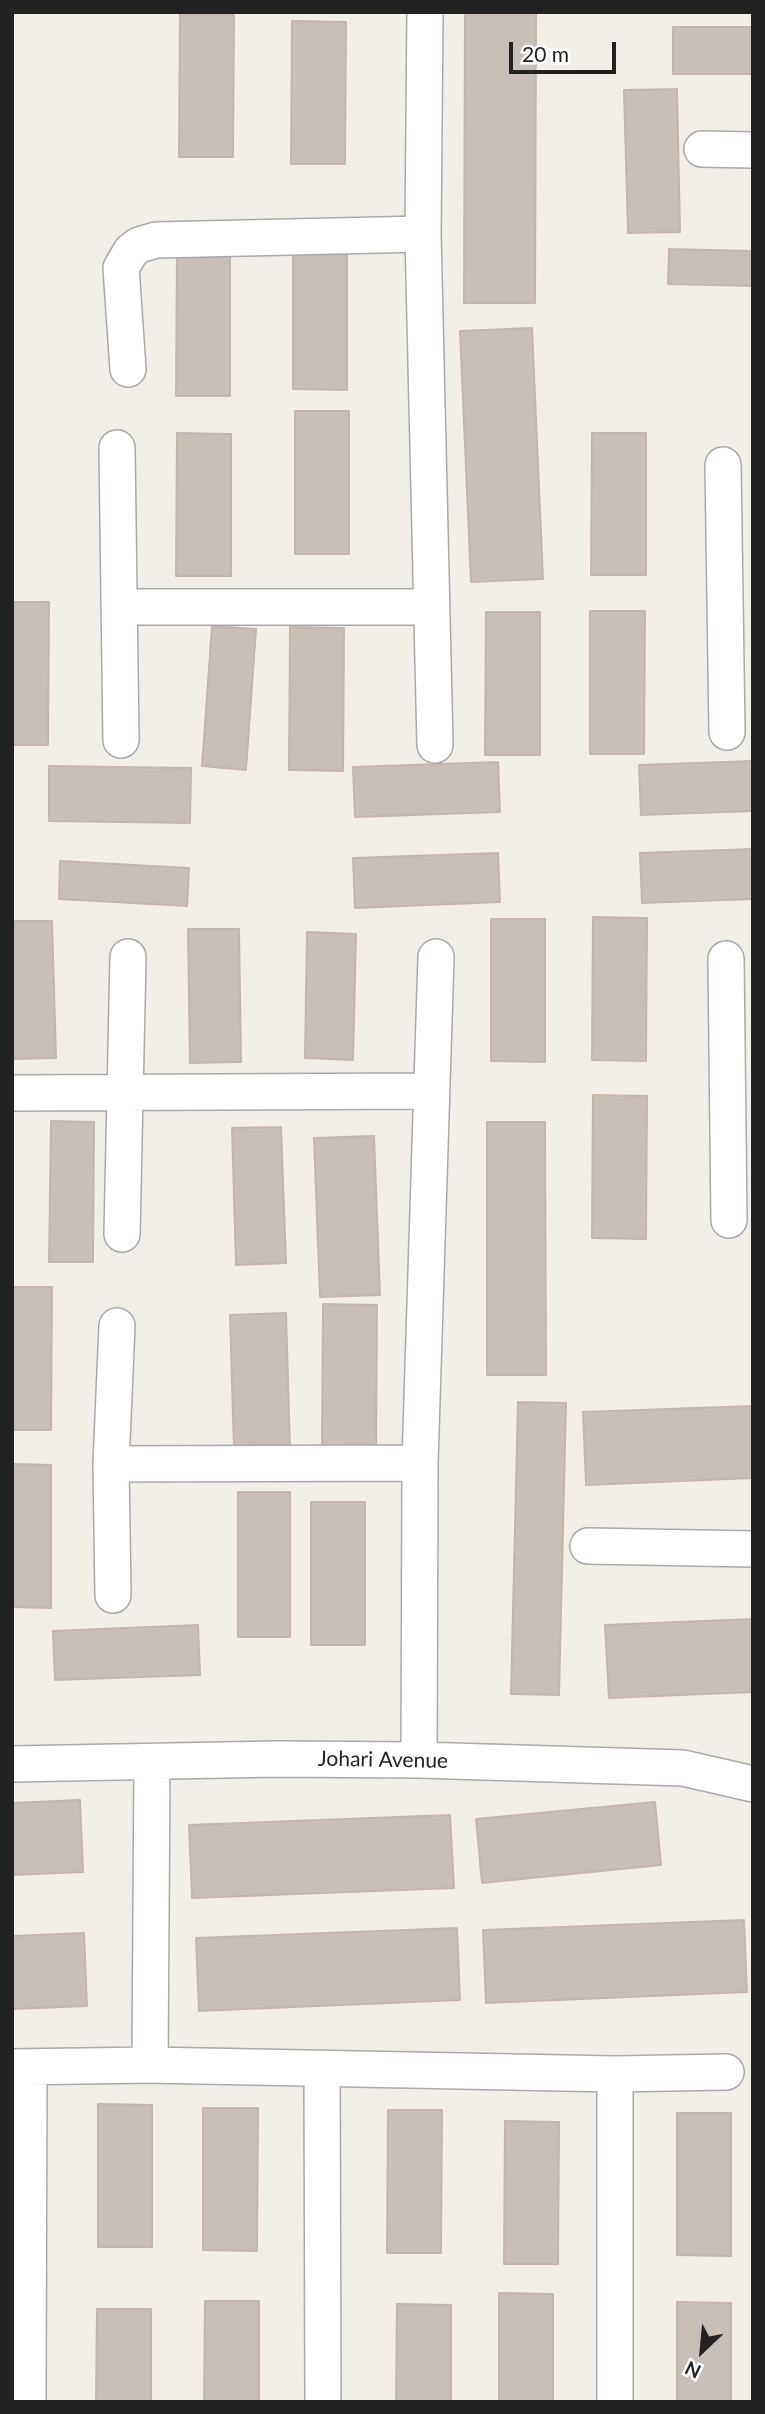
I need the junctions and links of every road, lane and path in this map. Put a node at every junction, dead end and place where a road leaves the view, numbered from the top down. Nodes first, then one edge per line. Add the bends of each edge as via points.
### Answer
1 (425, 12) edge
2 (702, 149) dead end
3 (753, 150) edge
4 (423, 234) junction
5 (128, 369) dead end
6 (117, 449) dead end
7 (723, 465) dead end
8 (120, 607) junction
9 (430, 607) junction
10 (740, 607) edge
11 (727, 732) dead end
12 (121, 740) dead end
13 (435, 745) dead end
14 (128, 957) dead end
15 (436, 957) dead end
16 (726, 960) dead end
17 (741, 1071) edge
18 (430, 1091) junction
19 (12, 1093) edge
20 (125, 1094) junction
21 (729, 1220) dead end
22 (121, 1234) dead end
23 (117, 1326) dead end
24 (420, 1463) junction
25 (111, 1464) junction
26 (588, 1546) dead end
27 (753, 1549) edge
28 (113, 1595) dead end
29 (419, 1760) junction
30 (152, 1763) junction
31 (12, 1764) edge
32 (753, 1784) edge
33 (150, 2065) junction
34 (20, 2067) edge
35 (322, 2069) junction
36 (726, 2072) dead end
37 (615, 2074) junction
38 (19, 2296) edge
39 (28, 2402) edge
40 (323, 2402) edge
41 (615, 2402) edge

1 - 4 street
2 - 3 street
4 - 5 street via 156,240 139,245 121,268
4 - 9 street
6 - 8 street
7 - 10 street
8 - 9 street
8 - 12 street
9 - 13 street
10 - 11 street
14 - 20 street
15 - 18 street
16 - 17 street
17 - 21 street
18 - 20 street
18 - 24 street
19 - 20 street
20 - 22 street
23 - 25 street
24 - 25 street
24 - 29 street
25 - 28 street
26 - 27 street
29 - 30 street, Johari Avenue
29 - 32 street, Johari Avenue via 683,1768
30 - 31 street, Johari Avenue
30 - 33 street
33 - 34 street
33 - 35 street
34 - 38 street
35 - 37 street
35 - 40 street
36 - 37 street
37 - 41 street
38 - 39 street

